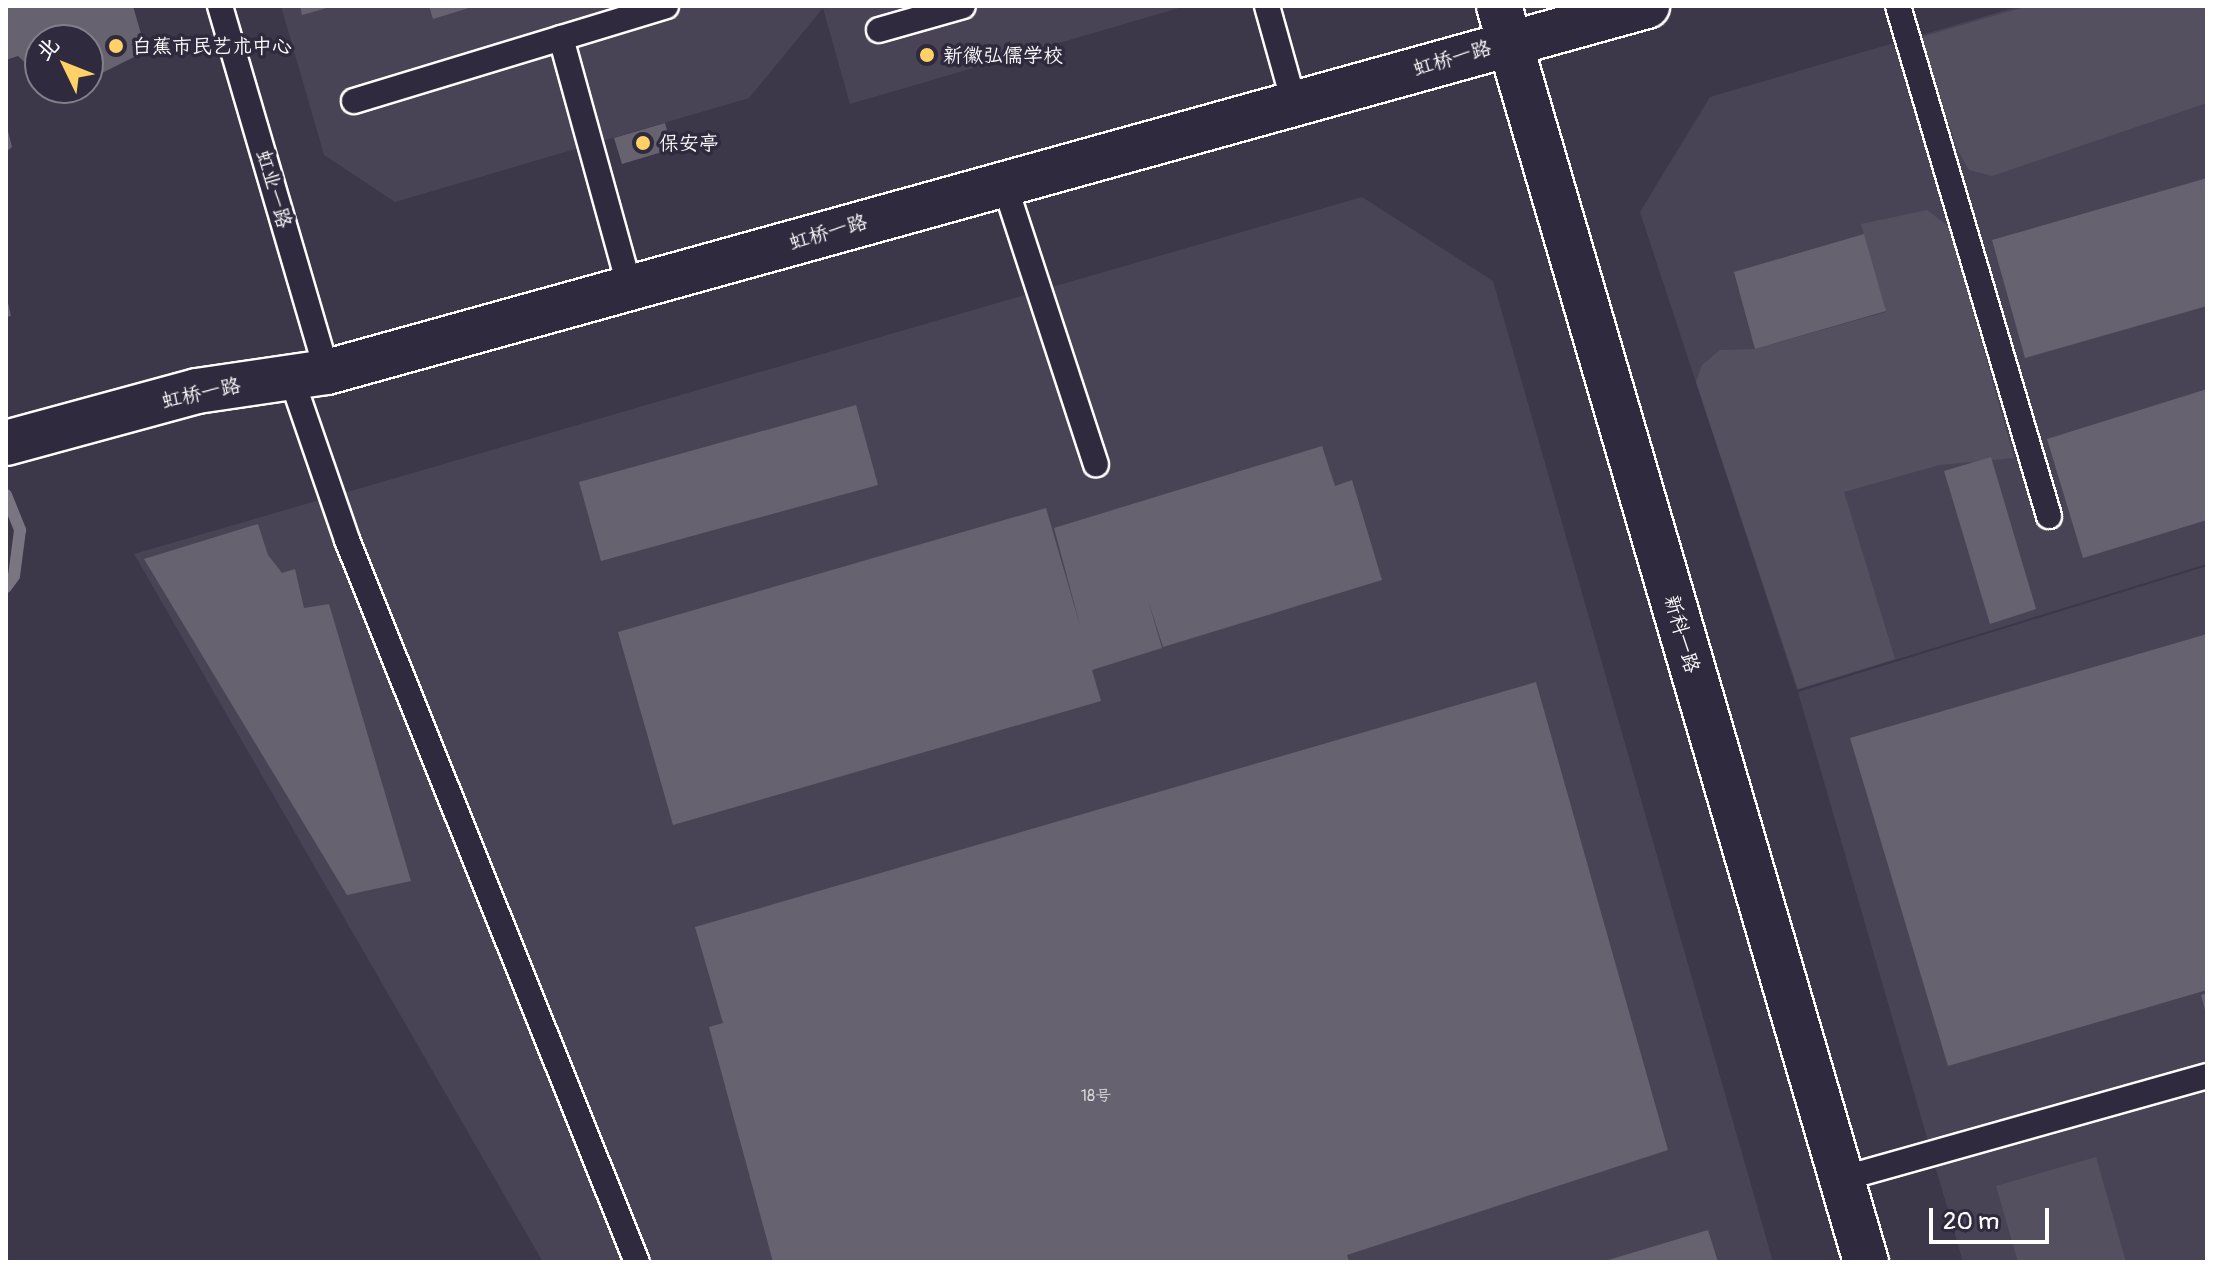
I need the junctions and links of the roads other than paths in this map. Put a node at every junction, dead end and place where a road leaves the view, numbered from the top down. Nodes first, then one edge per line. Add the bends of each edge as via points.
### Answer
1 (220, 6) edge
2 (666, 6) edge
3 (963, 6) edge
4 (1267, 6) edge
5 (1647, 6) edge
6 (1898, 6) edge
7 (1504, 24) edge
8 (879, 30) dead end
9 (561, 38) junction
10 (354, 101) dead end
11 (1294, 103) junction
12 (1004, 183) junction
13 (630, 288) junction
14 (309, 375) junction
15 (6, 443) edge
16 (1096, 464) dead end
17 (2049, 516) dead end
18 (2207, 1076) edge
19 (1841, 1179) junction
20 (637, 1262) edge
21 (1866, 1262) edge

1 - 14 lane, 虹业一路
2 - 9 lane
3 - 8 lane
4 - 11 lane
5 - 7 street, 虹桥一路
6 - 17 lane
7 - 11 street, 虹桥一路
7 - 19 street, 新科一路
9 - 10 lane
9 - 13 lane
11 - 12 street, 虹桥一路
12 - 13 street, 虹桥一路
12 - 16 lane
13 - 14 street, 虹桥一路
14 - 15 street, 虹桥一路 via 197,391
14 - 20 lane, 虹业一路 via 347,540
18 - 19 lane
19 - 21 street, 新科一路

